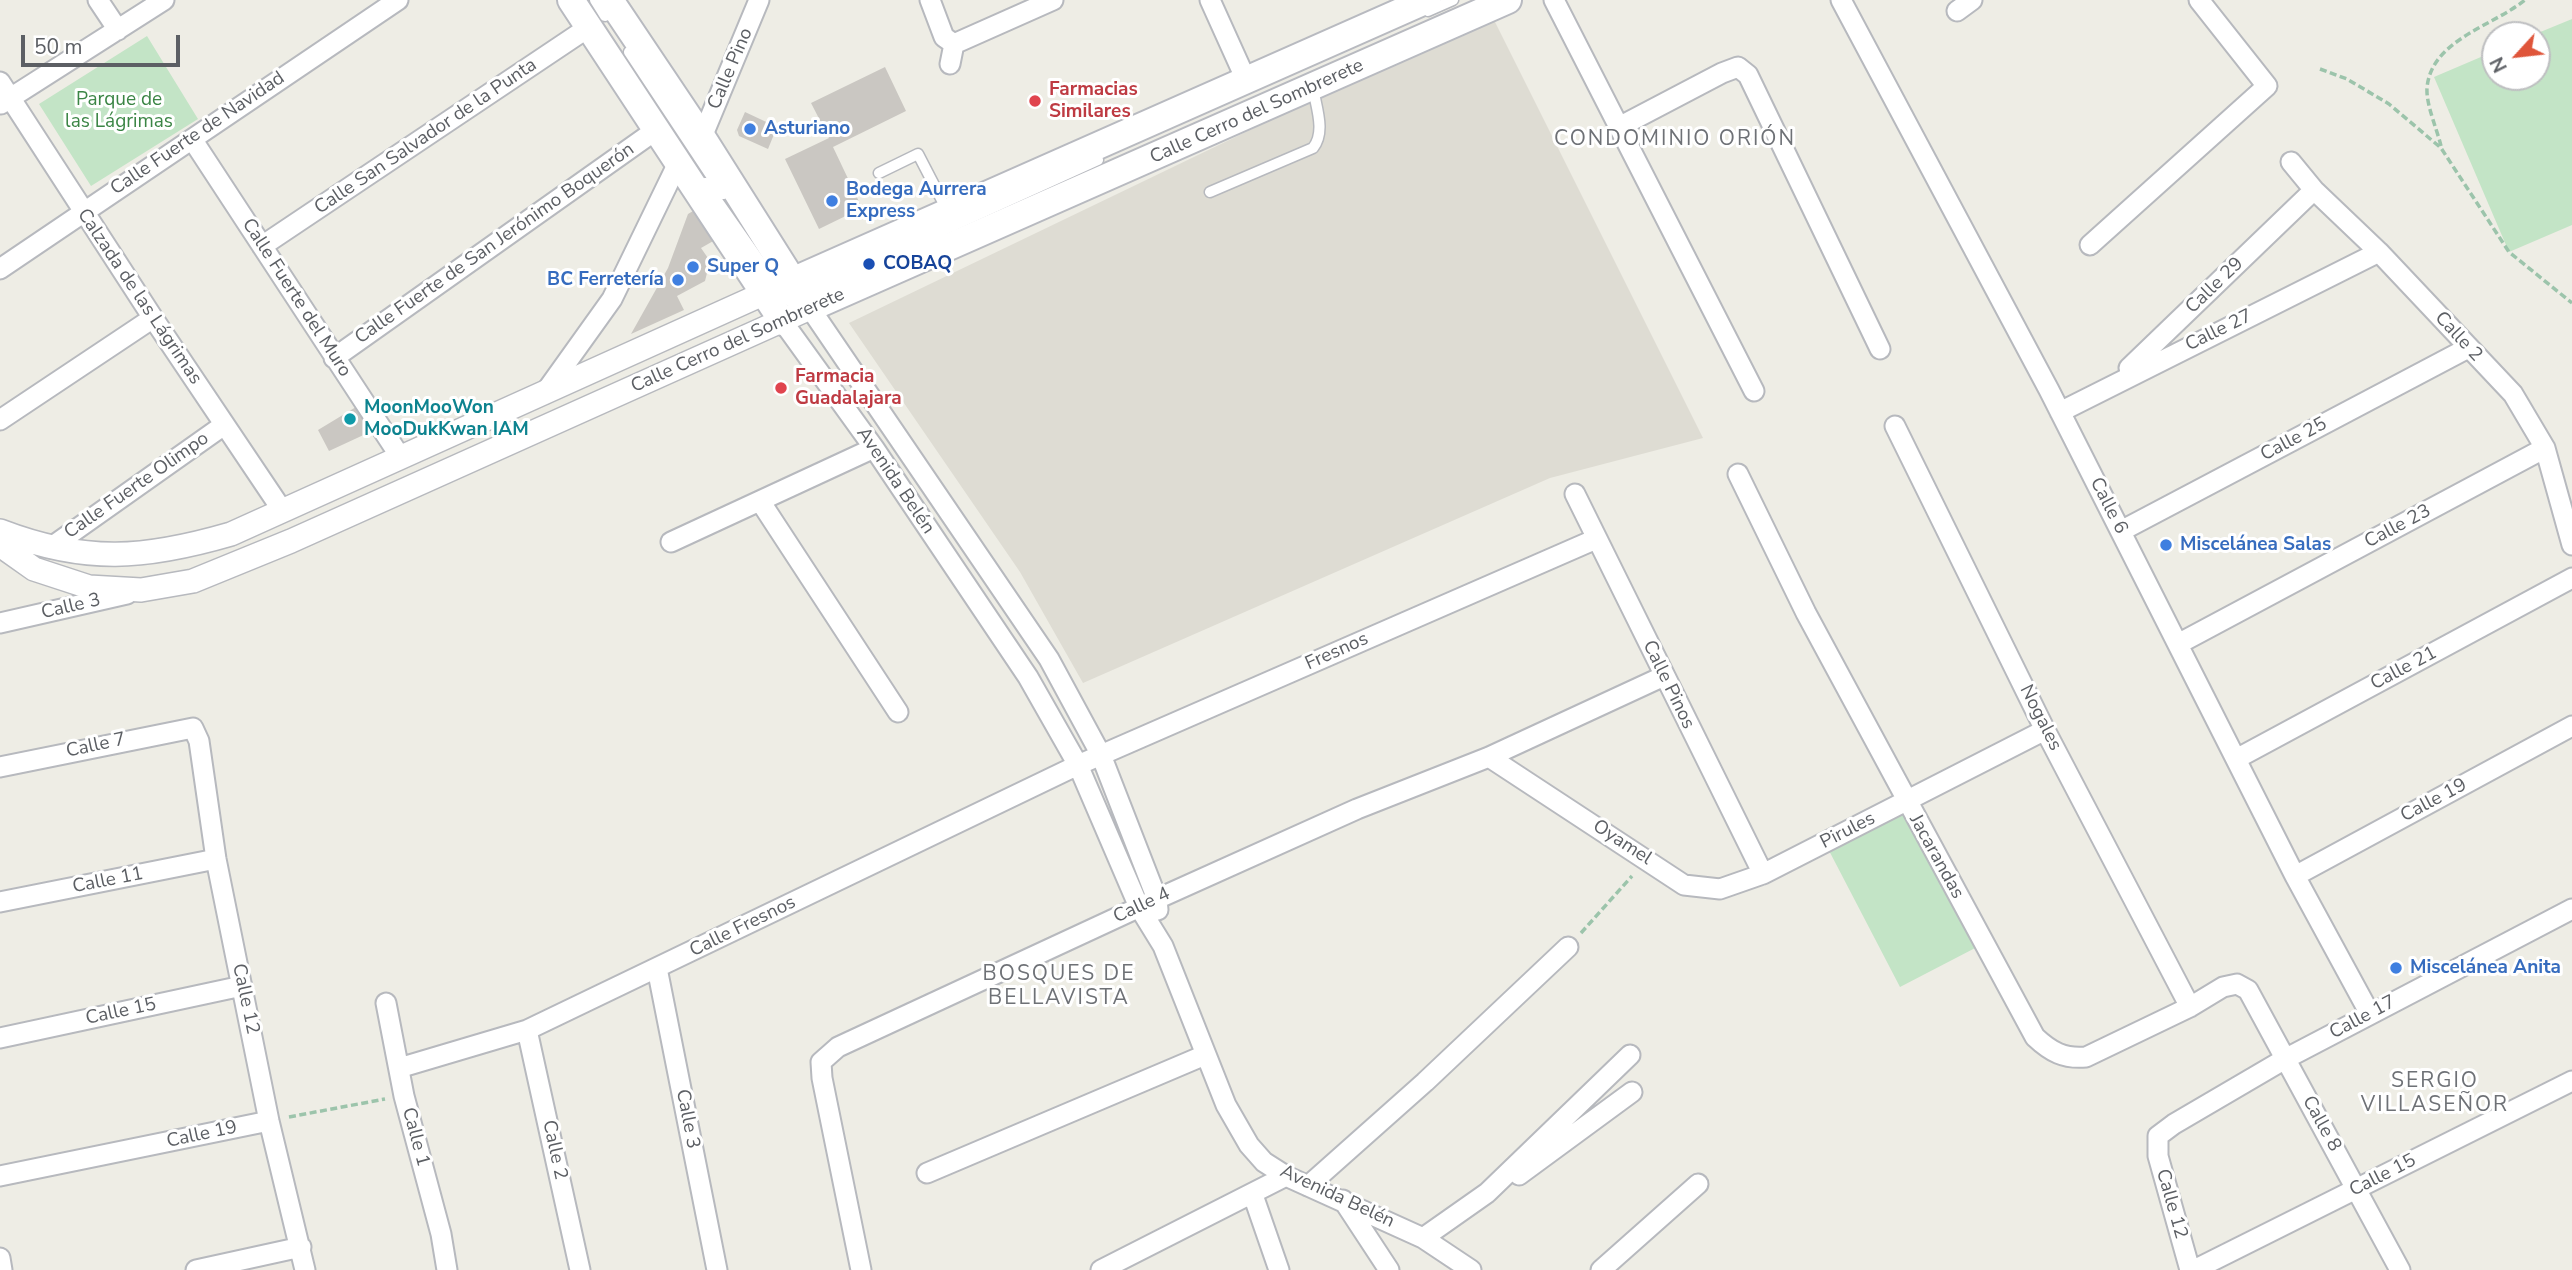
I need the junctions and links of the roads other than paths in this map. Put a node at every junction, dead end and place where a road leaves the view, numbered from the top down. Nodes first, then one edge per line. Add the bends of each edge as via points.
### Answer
1 (98, 0) edge
2 (164, 0) edge
3 (398, 0) edge
4 (571, 0) edge
5 (583, 0) edge
6 (595, 0) edge
7 (759, 0) edge
8 (930, 0) edge
9 (1053, 0) edge
10 (1210, 0) edge
11 (1427, 0) edge
12 (1453, 0) edge
13 (1485, 0) edge
14 (1508, 0) edge
15 (1554, 0) edge
16 (1840, 0) edge
17 (2199, 0) edge
18 (603, 17) edge
19 (118, 30) junction
20 (954, 44) junction
21 (625, 46) dead end
22 (950, 64) dead end
23 (1247, 82) junction
24 (1313, 88) junction
25 (4, 95) edge
26 (1619, 127) junction
27 (656, 130) junction
28 (702, 137) junction
29 (192, 139) junction
30 (1133, 143) dead end
31 (1109, 155) dead end
32 (2291, 162) dead end
33 (678, 163) junction
34 (879, 173) dead end
35 (2314, 190) junction
36 (1210, 192) dead end
37 (82, 212) junction
38 (948, 213) junction
39 (2090, 245) dead end
40 (262, 246) junction
41 (2379, 252) junction
42 (0, 269) edge
43 (790, 297) junction
44 (153, 318) junction
45 (2468, 348) junction
46 (1880, 349) dead end
47 (334, 358) junction
48 (2116, 381) junction
49 (1754, 391) dead end
50 (543, 395) junction
51 (2060, 412) junction
52 (0, 420) edge
53 (224, 425) junction
54 (1895, 426) dead end
55 (874, 448) junction
56 (2544, 448) junction
57 (401, 458) junction
58 (1738, 474) dead end
59 (1575, 495) dead end
60 (760, 501) junction
61 (282, 510) junction
62 (0, 531) edge
63 (2121, 531) junction
64 (1596, 538) junction
65 (671, 542) dead end
66 (0, 545) edge
67 (2572, 545) edge
68 (50, 548) junction
69 (2572, 578) edge
70 (141, 590) junction
71 (0, 623) edge
72 (2178, 644) junction
73 (1664, 676) junction
74 (898, 712) dead end
75 (2572, 726) edge
76 (193, 728) joint
77 (2045, 730) junction
78 (1101, 755) junction
79 (1489, 757) junction
80 (2236, 759) junction
81 (1078, 765) junction
82 (0, 767) edge
83 (1905, 802) junction
84 (216, 859) junction
85 (1763, 874) junction
86 (2295, 876) junction
87 (0, 902) edge
88 (1148, 903) junction
89 (2572, 909) edge
90 (1568, 947) road end
91 (657, 968) junction
92 (2237, 984) joint
93 (242, 986) junction
94 (386, 1003) dead end
95 (2190, 1007) junction
96 (2370, 1014) junction
97 (527, 1030) junction
98 (0, 1038) edge
99 (1205, 1055) junction
100 (1630, 1055) dead end
101 (2285, 1059) junction
102 (399, 1068) junction
103 (2572, 1081) edge
104 (1632, 1092) dead end
105 (269, 1121) junction
106 (2158, 1136) joint
107 (927, 1173) dead end
108 (0, 1176) edge
109 (1286, 1176) junction
110 (1698, 1184) dead end
111 (1308, 1186) junction
112 (2356, 1189) junction
113 (1487, 1193) junction
114 (1253, 1195) junction
115 (1342, 1199) junction
116 (1423, 1238) junction
117 (300, 1247) junction
118 (0, 1258) edge
119 (1140, 1261) edge
120 (2, 1270) edge
121 (196, 1270) edge
122 (305, 1270) edge
123 (447, 1270) edge
124 (580, 1270) edge
125 (717, 1270) edge
126 (861, 1270) edge
127 (1101, 1270) edge
128 (1279, 1270) edge
129 (1390, 1270) edge
130 (1471, 1270) edge
131 (1601, 1270) edge
132 (2192, 1270) edge
133 (2400, 1270) edge

1 - 19 street
2 - 19 street
3 - 29 street, Calle Fuerte de Navidad
4 - 18 main road, Avenida Belén
5 - 43 lane
6 - 18 lane
7 - 28 street, Calle Pino
8 - 20 street via 944,37
9 - 20 street
10 - 23 street
11 - 23 main road, Calle Cerro del Sombrerete
12 - 30 lane
13 - 43 lane
14 - 24 main road, Calle Cerro del Sombrerete
15 - 26 street
16 - 51 street, Calle 6
17 - 39 street via 2267,86
18 - 27 main road, Avenida Belén
18 - 28 main road, Avenida Belén
18 - 40 street, Calle San Salvador de la Punta
19 - 25 street
20 - 22 street
21 - 43 lane
23 - 38 main road, Calle Cerro del Sombrerete
24 - 36 lane via 1320,129 1313,148
24 - 43 main road, Calle Cerro del Sombrerete
25 - 37 street, Calzada de las Lágrimas
26 - 46 street via 1722,73 1738,67 1748,75
26 - 49 street
27 - 33 main road, Avenida Belén
27 - 47 street, Calle Fuerte de San Jerónimo Boquerón
28 - 43 main road, Avenida Belén
29 - 37 street, Calle Fuerte de Navidad
29 - 40 street, Calle Fuerte del Muro
31 - 43 lane
32 - 35 street, Calle 2
33 - 43 main road, Avenida Belén
33 - 50 street via 612,299
34 - 38 lane via 918,153
35 - 41 street, Calle 2
35 - 48 street, Calle 29
37 - 42 street, Calle Fuerte de Navidad
37 - 44 street, Calzada de las Lágrimas
38 - 43 main road, Calle Cerro del Sombrerete
40 - 47 street, Calle Fuerte del Muro
41 - 45 street, Calle 2
41 - 48 street, Calle 27
43 - 50 street, Calle Cerro del Sombrerete
43 - 55 street, Avenida Belén
43 - 70 street, Calle Cerro del Sombrerete via 291,541 193,580
43 - 78 street, Avenida Belén via 1049,659
44 - 52 street
44 - 53 street, Calzada de las Lágrimas
45 - 56 street, Calle 2 via 2513,394
45 - 63 street, Calle 25
47 - 57 street, Calle Fuerte del Muro
48 - 51 street, Calle 27
50 - 57 street, Calle Cerro del Sombrerete
51 - 63 street, Calle 6
53 - 61 street, Calzada de las Lágrimas
53 - 68 street, Calle Fuerte Olimpo
54 - 77 street, Nogales
55 - 60 street
55 - 81 street, Avenida Belén via 1028,677
56 - 67 street, Calle 2
56 - 72 street, Calle 23
57 - 61 street, Calle Cerro del Sombrerete
58 - 83 street, Jacarandas
59 - 64 street, Calle Pinos
60 - 65 street
60 - 74 street
61 - 68 street, Calle Cerro del Sombrerete via 231,534 178,550 131,556
62 - 68 street, Calle Cerro del Sombrerete
63 - 72 street, Calle 6
64 - 73 street, Calle Pinos
64 - 78 street, Fresnos
66 - 70 street, Calle Cerro del Sombrerete via 34,569 89,587
69 - 80 street, Calle 21
70 - 71 street, Calle 3
72 - 80 street, Calle 6
73 - 79 street, Calle 4
73 - 85 street, Calle Pinos
75 - 86 street, Calle 19
76 - 82 street, Calle 7
76 - 84 street, Calle 12 via 199,741
77 - 83 street, Pirules
77 - 95 street, Nogales
78 - 81 street, Fresnos
78 - 88 street, Avenida Belén
79 - 85 street, Oyamel via 1684,885 1720,889
79 - 88 street, Calle 4 via 1357,809
80 - 86 street, Calle 6
81 - 88 street, Avenida Belén
81 - 91 street, Calle Fresnos
83 - 85 street, Pirules
83 - 95 street, Jacarandas via 2035,1037 2051,1051 2070,1058 2086,1056
84 - 87 street, Calle 11
84 - 93 street, Calle 12
86 - 96 street, Calle 6
88 - 99 street, Avenida Belén
88 - 126 street, Calle 4 via 838,1047 821,1062
89 - 96 street, Calle 17
90 - 111 street
91 - 97 street, Calle Fresnos
91 - 125 street, Calle 3
92 - 95 street, Jacarandas
92 - 101 street, Calle 8 via 2248,990
93 - 98 street, Calle 15
93 - 105 street, Calle 12
94 - 102 street, Calle 1
96 - 101 street, Calle 17
97 - 102 street, Calle Fresnos
97 - 124 street, Calle 2
99 - 107 street
99 - 109 street, Avenida Belén via 1249,1144 1264,1162
100 - 113 street
101 - 106 street, Calle 17
101 - 112 street, Calle 8
102 - 123 street, Calle 1
103 - 112 street, Calle 15
104 - 113 street via 1549,1155
105 - 108 street, Calle 19
105 - 117 street, Calle 12
106 - 132 street, Calle 12 via 2158,1156
109 - 111 street, Avenida Belén
109 - 114 street
110 - 131 street
111 - 115 street, Avenida Belén
112 - 132 street, Calle 15
112 - 133 street, Calle 8
113 - 116 street
114 - 119 street
114 - 128 street
115 - 116 street, Avenida Belén
115 - 129 street
116 - 130 street, Avenida Belén
117 - 121 street
117 - 122 street, Calle 12
118 - 120 street
119 - 127 street

